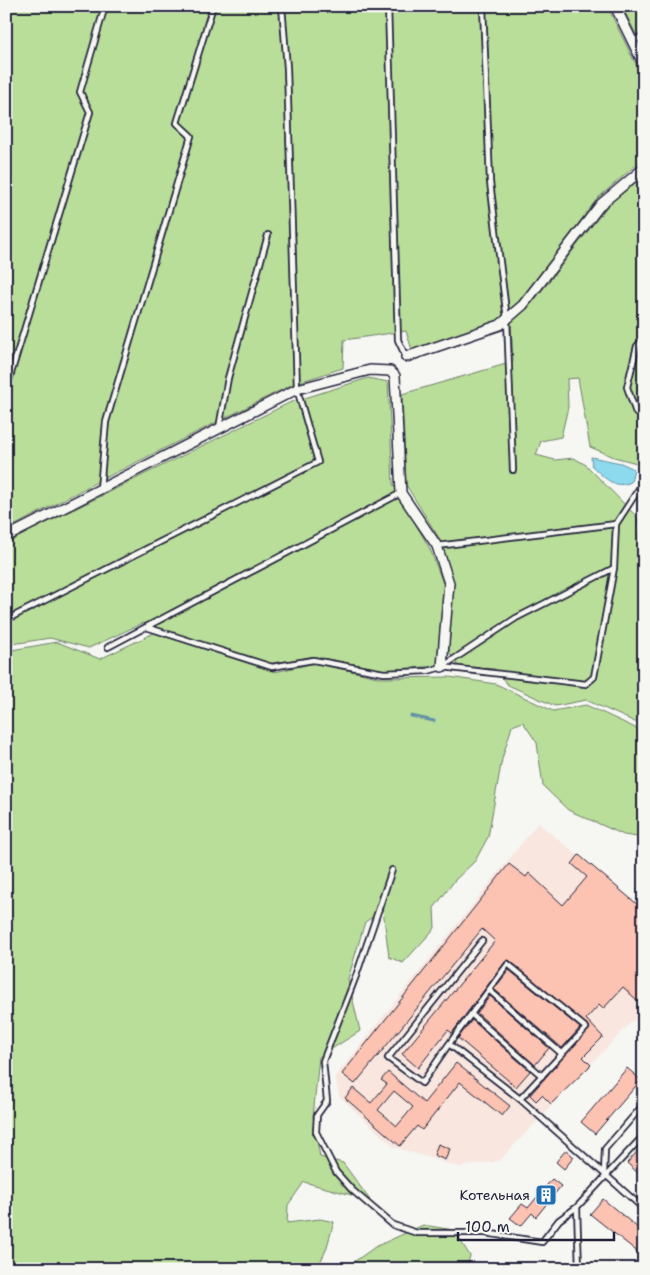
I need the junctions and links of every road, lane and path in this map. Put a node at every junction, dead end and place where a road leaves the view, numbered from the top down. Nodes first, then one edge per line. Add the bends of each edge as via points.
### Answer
1 (105, 6) edge
2 (214, 6) edge
3 (282, 6) edge
4 (388, 6) edge
5 (483, 6) edge
6 (615, 6) edge
7 (644, 35) edge
8 (632, 42) junction
9 (644, 65) edge
10 (644, 168) edge
11 (268, 235) dead end
12 (507, 318) junction
13 (644, 340) edge
14 (406, 357) joint
15 (297, 389) junction
16 (6, 390) edge
17 (644, 414) edge
18 (220, 428) junction
19 (513, 470) dead end
20 (644, 481) edge
21 (100, 489) junction
22 (401, 493) junction
23 (616, 524) junction
24 (6, 537) edge
25 (437, 546) junction
26 (614, 568) junction
27 (6, 620) edge
28 (146, 627) junction
29 (108, 647) dead end
30 (442, 667) junction
31 (392, 870) dead end
32 (482, 941) dead end
33 (489, 990) junction
34 (471, 1014) junction
35 (450, 1044) junction
36 (562, 1054) junction
37 (542, 1076) junction
38 (520, 1099) junction
39 (644, 1104) edge
40 (644, 1135) edge
41 (604, 1175) junction
42 (577, 1207) junction
43 (644, 1209) edge
44 (578, 1269) edge

1 - 16 lane via 80,92 90,112
2 - 21 lane via 177,123 191,136 106,422
3 - 15 lane via 287,68
4 - 14 lane via 398,340
5 - 12 lane via 490,182
6 - 8 street
7 - 8 lane
8 - 9 street
10 - 12 street via 601,204 522,304
11 - 18 lane via 228,378
12 - 14 street via 500,325
12 - 19 lane
13 - 17 lane via 637,346 628,387 636,413
15 - 18 street
15 - 22 street via 370,370 390,371 394,376
15 - 27 lane via 318,462
18 - 21 street
20 - 23 lane
21 - 24 street
22 - 25 street
22 - 28 lane
23 - 25 lane
23 - 26 lane
25 - 30 street via 449,583
26 - 30 lane via 516,618
26 - 30 lane via 594,677 586,684
28 - 29 lane
28 - 30 lane via 272,667 313,660 384,673 428,671
31 - 42 lane via 323,1061 327,1101 317,1115 316,1124 324,1150 336,1172 393,1225 417,1232 485,1233 542,1242 559,1220
32 - 35 lane via 388,1058 422,1083
33 - 34 lane
33 - 36 lane
33 - 36 lane via 508,964 586,1028
34 - 35 lane
34 - 37 lane
35 - 38 lane
36 - 37 lane
37 - 38 lane
38 - 41 lane
39 - 41 lane via 605,1149
40 - 41 lane
41 - 42 lane
41 - 43 lane
42 - 44 lane

